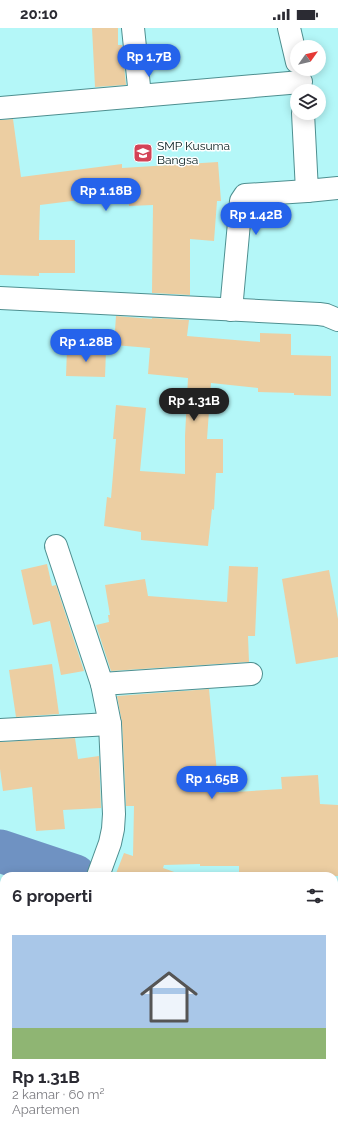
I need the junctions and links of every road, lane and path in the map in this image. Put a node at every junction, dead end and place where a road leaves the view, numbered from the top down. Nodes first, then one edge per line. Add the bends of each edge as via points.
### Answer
1 (133, 28) edge
2 (289, 28) edge
3 (292, 40) edge
4 (300, 76) edge
5 (140, 96) junction
6 (0, 108) edge
7 (303, 120) edge
8 (338, 188) edge
9 (307, 191) junction
10 (0, 298) edge
11 (231, 310) junction
12 (338, 320) edge
13 (56, 546) dead end
14 (251, 674) dead end
15 (102, 684) junction
16 (110, 724) junction
17 (0, 730) edge
18 (100, 868) edge

1 - 5 street
2 - 3 street
4 - 5 street
5 - 6 street
7 - 9 street
8 - 9 street
9 - 11 street via 243,197
10 - 11 street
11 - 12 street via 319,314
13 - 15 street
14 - 15 street
15 - 16 street
16 - 17 street
16 - 18 street via 113,829

